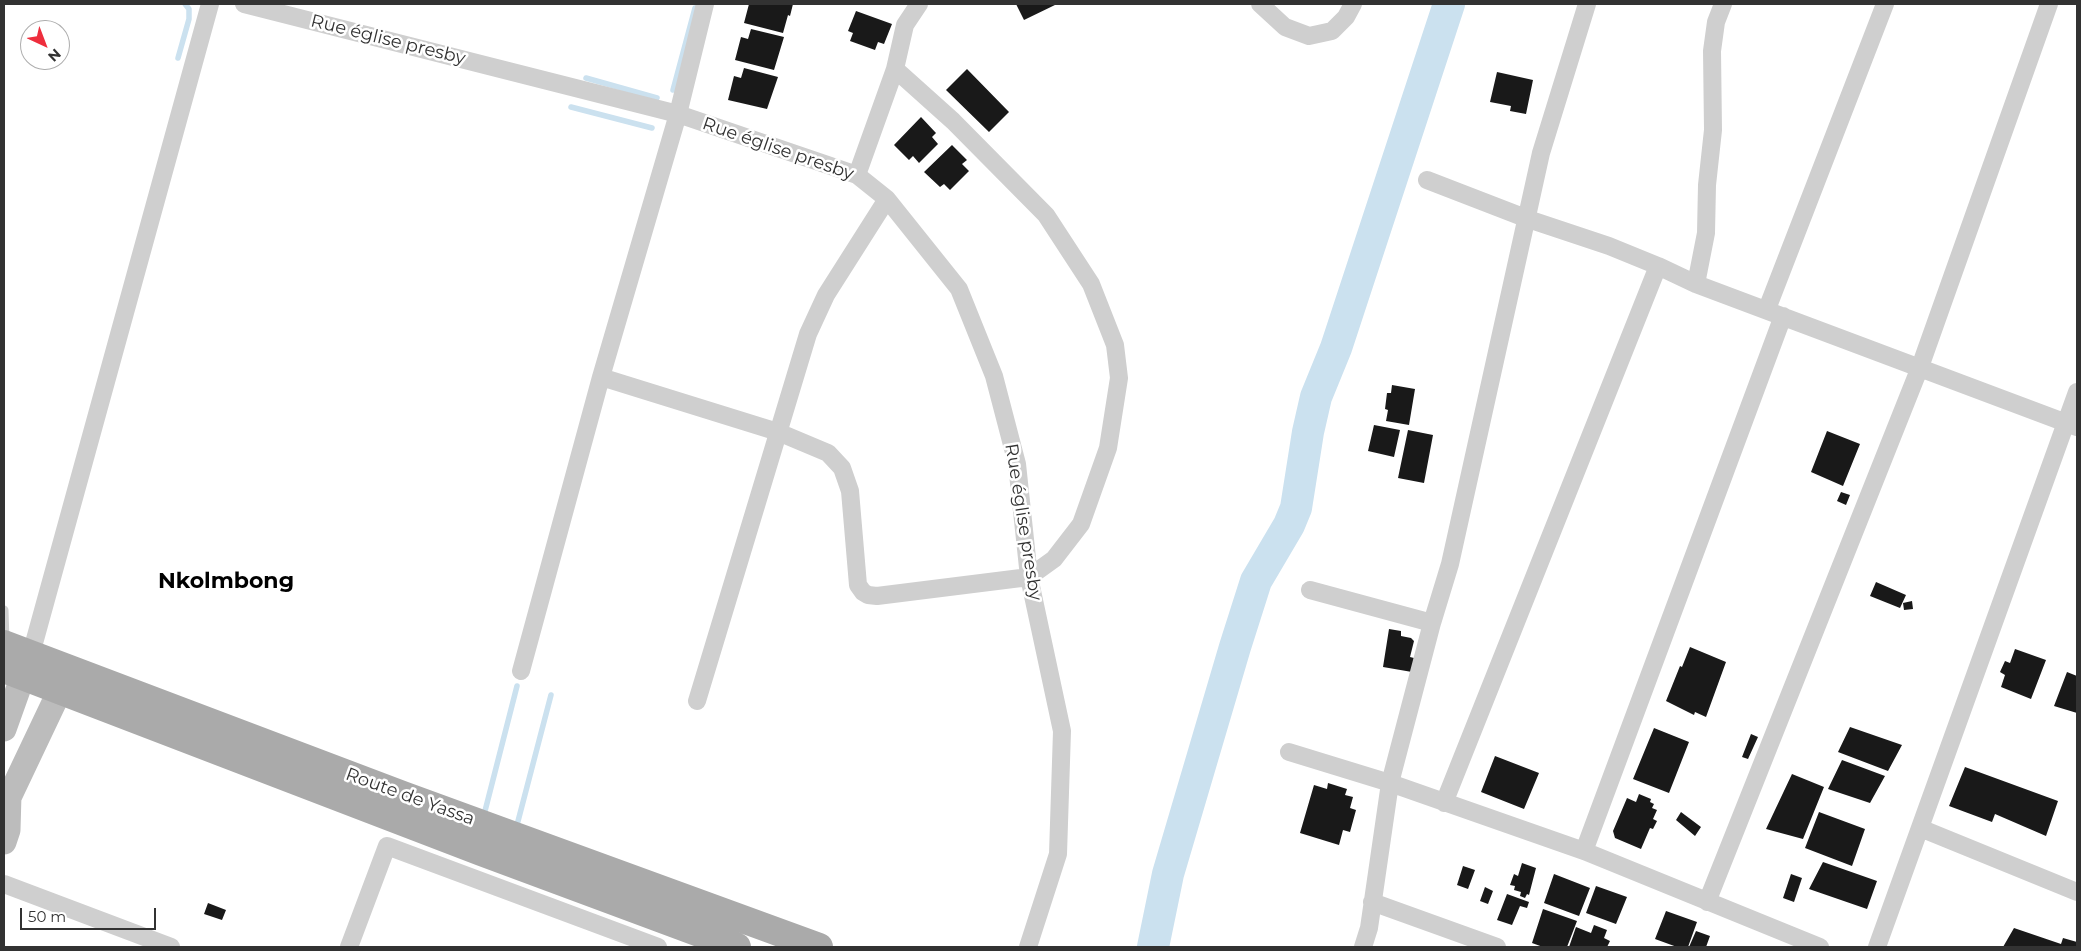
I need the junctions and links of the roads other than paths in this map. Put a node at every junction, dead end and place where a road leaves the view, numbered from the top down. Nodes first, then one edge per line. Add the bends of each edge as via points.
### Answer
1 (210, 4) edge
2 (244, 4) edge
3 (705, 4) edge
4 (919, 4) edge
5 (1260, 4) edge
6 (1353, 4) edge
7 (1586, 4) edge
8 (1723, 4) edge
9 (1885, 4) edge
10 (2049, 4) edge
11 (895, 69) junction
12 (678, 114) junction
13 (857, 175) junction
14 (1427, 180) dead end
15 (887, 199) junction
16 (1528, 219) junction
17 (1658, 266) junction
18 (1696, 284) junction
19 (1767, 309) junction
20 (1783, 316) junction
21 (1920, 367) junction
22 (601, 377) junction
23 (2077, 392) edge
24 (2071, 425) edge
25 (778, 432) junction
26 (1029, 577) junction
27 (1310, 590) dead end
28 (4, 610) edge
29 (1432, 623) junction
30 (13, 657) edge
31 (521, 672) dead end
32 (64, 679) junction
33 (697, 701) dead end
34 (4, 729) edge
35 (1289, 752) dead end
36 (1390, 783) junction
37 (7, 802) edge
38 (1444, 803) junction
39 (490, 827) junction
40 (1920, 828) junction
41 (4, 842) edge
42 (1584, 851) junction
43 (481, 852) junction
44 (4, 884) edge
45 (2077, 892) edge
46 (1372, 902) junction
47 (1707, 902) junction
48 (164, 946) edge
49 (349, 947) edge
50 (658, 947) edge
51 (737, 947) edge
52 (819, 947) edge
53 (1028, 947) edge
54 (1363, 947) edge
55 (1498, 947) edge
56 (1820, 947) edge
57 (1877, 947) edge

1 - 30 street
2 - 12 street, Rue église presby
3 - 12 street
4 - 11 street via 905,25
5 - 6 street via 1285,27 1309,36 1332,30 1346,17
7 - 16 street via 1541,153
8 - 18 street via 1716,22 1712,51 1713,130 1706,185 1706,233
9 - 19 street
10 - 21 street
11 - 13 street
11 - 26 street via 1046,215 1091,284 1115,345 1119,378 1108,448 1082,524 1054,558
12 - 13 street, Rue église presby
12 - 22 street
13 - 15 street, Rue église presby
14 - 16 street
15 - 25 street via 826,296 811,326
15 - 26 street, Rue église presby via 959,289 994,376 1017,464
16 - 17 street
16 - 29 street via 1450,564
17 - 18 street
17 - 38 street
18 - 19 street
19 - 20 street
20 - 21 street
20 - 42 street
21 - 24 street
21 - 47 street
22 - 25 street
22 - 31 street
23 - 24 street
24 - 40 street
25 - 26 street via 828,453 842,468 850,491 858,585 862,592 877,596
25 - 33 street
26 - 53 street, Rue église presby via 1062,731 1058,854
27 - 29 street
28 - 30 lane
29 - 36 street
30 - 32 main road, Route de Yassa
30 - 34 main road
32 - 37 main road
32 - 39 main road, Route de Yassa
32 - 43 main road, Route de Yassa
35 - 36 street
36 - 38 street
36 - 46 street
37 - 41 main road via 8,830
38 - 42 street
39 - 43 main road
39 - 52 main road, Route de Yassa
40 - 45 street
40 - 57 street
42 - 47 street
43 - 51 main road, Route de Yassa
44 - 48 street
46 - 54 street
46 - 55 street
47 - 56 street
49 - 50 street via 388,846

